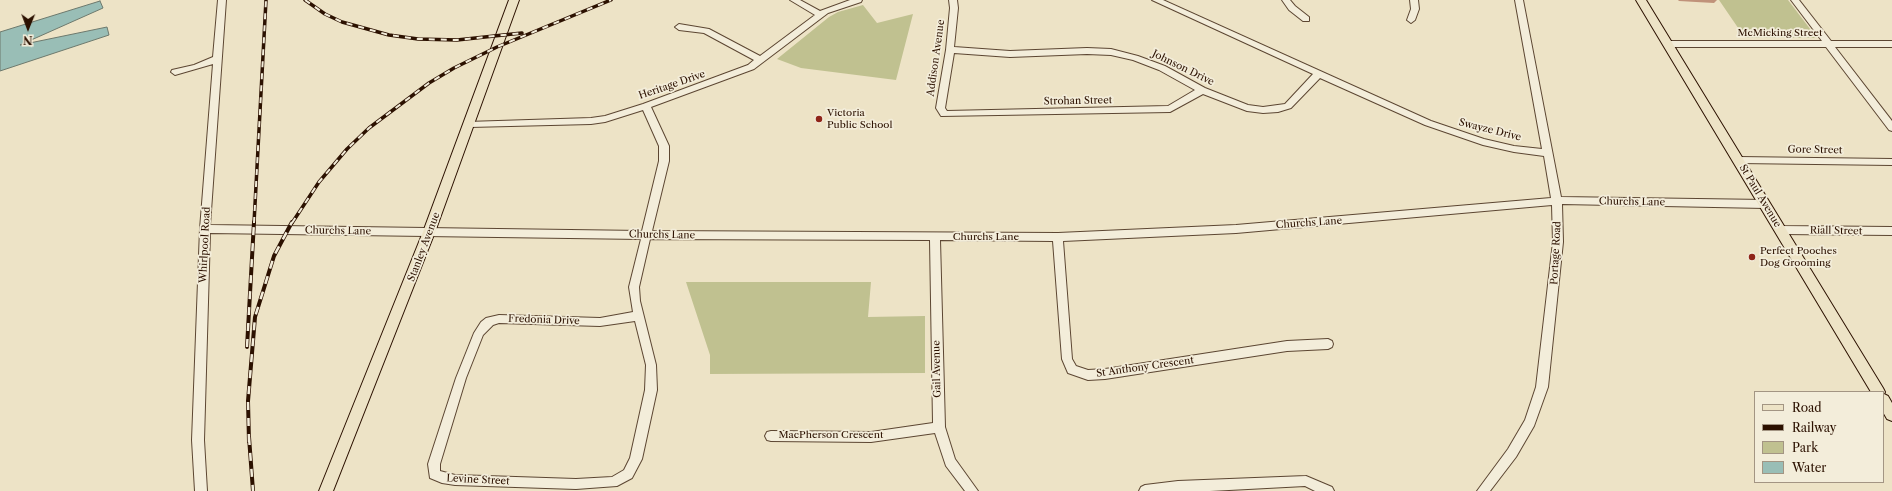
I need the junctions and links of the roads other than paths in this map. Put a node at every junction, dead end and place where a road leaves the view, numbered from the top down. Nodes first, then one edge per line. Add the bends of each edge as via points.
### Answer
1 (222, 0) edge
2 (514, 0) edge
3 (794, 0) edge
4 (858, 0) edge
5 (953, 0) edge
6 (1157, 0) edge
7 (1286, 0) edge
8 (1414, 0) edge
9 (1519, 0) edge
10 (1640, 0) edge
11 (1795, 0) edge
12 (820, 14) junction
13 (1306, 19) dead end
14 (1411, 20) dead end
15 (679, 27) dead end
16 (1667, 44) junction
17 (1828, 44) junction
18 (1892, 44) edge
19 (950, 50) junction
20 (217, 59) junction
21 (761, 60) junction
22 (175, 72) dead end
23 (1318, 73) junction
24 (1202, 90) junction
25 (646, 106) junction
26 (949, 114) joint
27 (470, 124) junction
28 (1892, 128) edge
29 (1548, 153) junction
30 (1739, 160) junction
31 (1892, 162) edge
32 (1557, 202) junction
33 (1765, 204) junction
34 (206, 229) junction
35 (1780, 230) junction
36 (1892, 231) edge
37 (429, 232) junction
38 (646, 235) junction
39 (935, 237) junction
40 (1058, 237) junction
41 (638, 316) junction
42 (1328, 344) dead end
43 (1877, 391) edge
44 (1884, 402) edge
45 (1892, 415) edge
46 (939, 427) junction
47 (771, 436) dead end
48 (440, 446) joint
49 (1178, 489) edge
50 (201, 491) edge
51 (326, 491) edge
52 (972, 491) edge
53 (1144, 491) edge
54 (1328, 491) edge
55 (1482, 491) edge

1 - 20 street, Whirlpool Road
2 - 27 main road, Stanley Avenue
3 - 12 street
4 - 12 street, Heritage Drive
5 - 19 street, Addison Avenue
6 - 23 street, Swayze Drive
7 - 13 street
8 - 14 street via 1415,9
9 - 29 street, Portage Road
10 - 16 main road, St Paul Avenue
11 - 17 street
12 - 21 street, Heritage Drive
15 - 21 street via 706,31
16 - 17 street, McMicking Street
16 - 30 main road, St Paul Avenue
17 - 18 street, McMicking Street
17 - 28 street
19 - 24 street, Johnson Drive via 1010,54 1111,52 1162,68
19 - 26 street, Addison Avenue via 940,108 944,114
20 - 22 street
20 - 34 street, Whirlpool Road
21 - 25 street, Heritage Drive via 735,74
23 - 24 street, Johnson Drive via 1288,106 1278,109 1247,108
23 - 29 street, Swayze Drive via 1428,123 1483,142
24 - 26 street, Strohan Street via 1170,109
25 - 27 street, Heritage Drive via 591,121
25 - 38 street via 664,146 664,161
27 - 37 main road, Stanley Avenue
29 - 32 street, Portage Road
30 - 31 street, Gore Street
30 - 33 main road, St Paul Avenue
32 - 33 street, Churchs Lane via 1579,200
32 - 40 street, Churchs Lane via 1236,229
32 - 55 street, Portage Road via 1556,270 1542,387 1530,422 1512,454
33 - 35 main road, St Paul Avenue
34 - 37 street, Churchs Lane
34 - 50 street, Whirlpool Road via 198,440
35 - 36 street, Riall Street
35 - 43 main road, St Paul Avenue
37 - 38 street, Churchs Lane
37 - 51 main road, Stanley Avenue
38 - 39 street, Churchs Lane
38 - 41 street via 634,287
39 - 40 street, Churchs Lane
39 - 46 street, Gail Avenue
40 - 42 street, St Anthony Crescent via 1067,359 1072,370 1088,375 1105,374 1286,346
41 - 48 street, Fredonia Drive via 600,322 499,318 490,321 479,333 461,378
41 - 48 street, Levine Street via 651,365 651,390 636,459 628,474 613,482 576,484 442,478 434,474 434,464
44 - 45 main road
46 - 47 street, MacPherson Crescent via 871,436
46 - 52 street, Gail Avenue via 950,462
49 - 53 street
49 - 54 street via 1306,481

